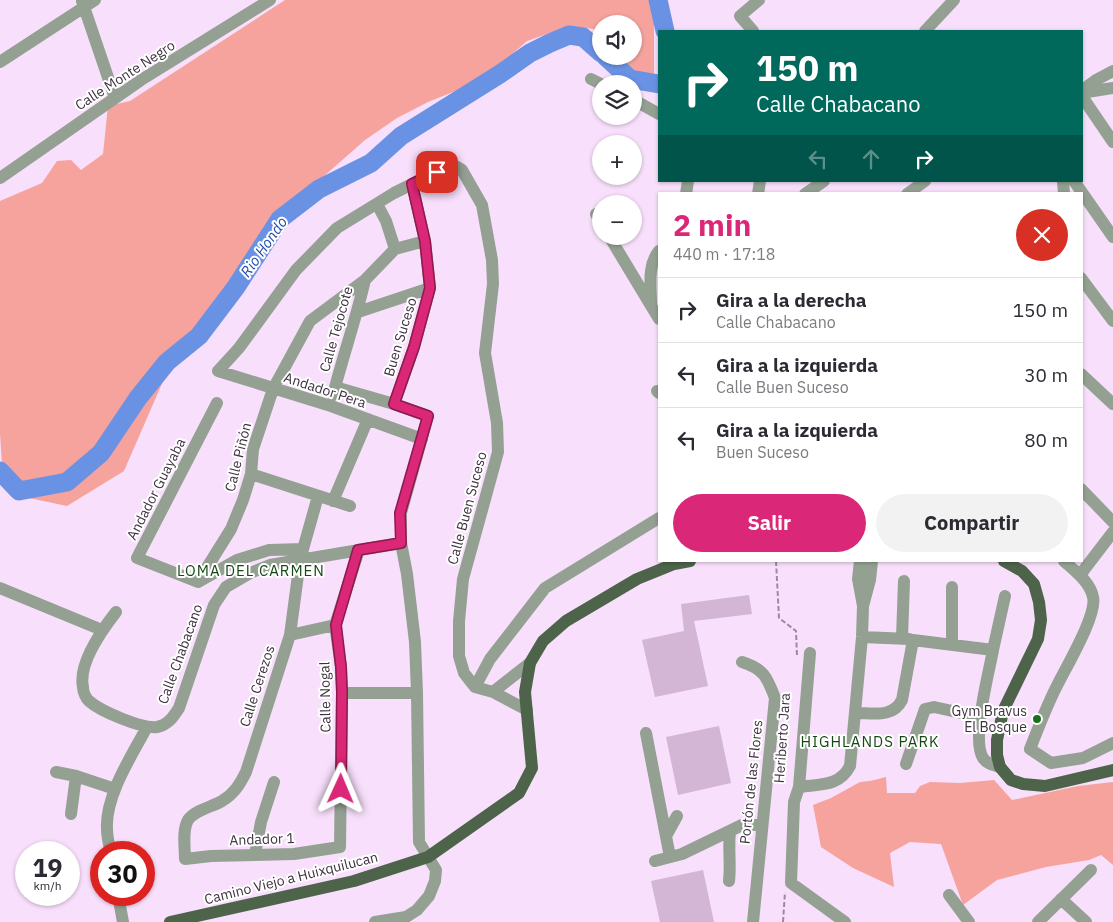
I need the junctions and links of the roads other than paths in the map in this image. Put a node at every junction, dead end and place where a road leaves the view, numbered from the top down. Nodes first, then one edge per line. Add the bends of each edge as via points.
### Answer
1 (270, 0) edge
2 (759, 0) edge
3 (954, 0) edge
4 (87, 2) edge
5 (752, 30) edge
6 (926, 30) edge
7 (0, 62) edge
8 (1113, 71) edge
9 (1113, 88) edge
10 (1083, 91) edge
11 (1083, 93) edge
12 (1083, 96) edge
13 (115, 98) junction
14 (642, 104) edge
15 (658, 113) edge
16 (1113, 142) edge
17 (0, 178) edge
18 (823, 182) edge
19 (924, 182) edge
20 (412, 184) junction
21 (810, 192) edge
22 (910, 192) edge
23 (1083, 194) edge
24 (377, 204) junction
25 (1113, 237) edge
26 (425, 241) junction
27 (615, 245) edge
28 (395, 249) junction
29 (658, 252) edge
30 (365, 280) junction
31 (1083, 281) edge
32 (430, 288) junction
33 (651, 306) junction
34 (358, 312) junction
35 (658, 317) edge
36 (1113, 321) edge
37 (1083, 376) edge
38 (335, 387) junction
39 (273, 389) junction
40 (218, 403) dead end
41 (394, 404) junction
42 (1113, 404) edge
43 (331, 406) junction
44 (368, 419) junction
45 (422, 439) junction
46 (251, 474) junction
47 (1083, 491) edge
48 (318, 496) junction
49 (333, 501) junction
50 (350, 506) dead end
51 (658, 519) edge
52 (1113, 522) edge
53 (1113, 532) edge
54 (401, 543) junction
55 (358, 550) junction
56 (302, 554) junction
57 (685, 562) edge
58 (860, 562) edge
59 (872, 562) edge
60 (1006, 562) edge
61 (1065, 562) edge
62 (1080, 575) junction
63 (904, 581) dead end
64 (198, 582) junction
65 (952, 587) dead end
66 (0, 588) edge
67 (1005, 596) dead end
68 (863, 606) junction
69 (116, 612) dead end
70 (336, 625) junction
71 (102, 630) junction
72 (290, 636) junction
73 (862, 637) junction
74 (908, 639) junction
75 (952, 645) junction
76 (993, 650) junction
77 (810, 653) dead end
78 (742, 662) dead end
79 (530, 663) junction
80 (475, 687) junction
81 (342, 692) junction
82 (493, 692) junction
83 (417, 693) junction
84 (527, 710) junction
85 (856, 712) junction
86 (980, 717) junction
87 (147, 727) junction
88 (646, 733) dead end
89 (1113, 743) edge
90 (906, 764) dead end
91 (1000, 767) junction
92 (1113, 770) edge
93 (56, 772) dead end
94 (76, 776) junction
95 (274, 782) dead end
96 (799, 787) junction
97 (115, 789) junction
98 (71, 814) dead end
99 (677, 816) dead end
100 (762, 825) junction
101 (730, 832) junction
102 (666, 836) junction
103 (109, 841) edge
104 (340, 847) joint
105 (255, 854) junction
106 (428, 857) junction
107 (670, 857) junction
108 (185, 859) joint
109 (655, 861) dead end
110 (1091, 870) dead end
111 (729, 881) dead end
112 (949, 895) dead end
113 (1061, 900) junction
114 (120, 906) edge
115 (123, 922) edge
116 (170, 922) edge
117 (375, 922) edge
118 (753, 922) edge
119 (845, 922) edge
120 (969, 922) edge
121 (1038, 922) edge
122 (1086, 922) edge

1 - 13 street, Calle Monte Negro
2 - 5 street via 740,16
3 - 6 street
4 - 7 street
4 - 13 street
8 - 10 street
9 - 11 street
12 - 16 street
13 - 17 street, Calle Monte Negro
14 - 15 street
18 - 21 street
19 - 22 street
20 - 24 street
20 - 26 street, Buen Suceso
20 - 80 street, Calle Buen Suceso via 449,166 462,170 482,205 492,260 493,284 485,353 498,452 463,579 458,621 459,656 464,673
23 - 25 street
24 - 28 street
24 - 39 street, Andador Pera via 337,228 296,270 239,348 218,371
26 - 28 street
26 - 32 street, Buen Suceso
27 - 33 street
28 - 30 street, Calle Piñón
29 - 33 street via 651,273
30 - 34 street, Calle Tejocote
30 - 39 street, Calle Piñón via 310,321
31 - 36 street
32 - 34 street
32 - 41 street, Buen Suceso
33 - 35 street
34 - 38 street, Calle Tejocote
37 - 42 street
38 - 41 street, Calle Tejocote
38 - 43 street, Calle Tejocote
39 - 43 street, Andador Pera
39 - 46 street, Calle Piñón via 253,449
40 - 64 street, Andador Guayaba via 137,558
41 - 45 street via 428,416
43 - 44 street, Andador Pera
44 - 45 street, Andador Pera
44 - 49 street
45 - 54 street via 400,513
46 - 48 street
46 - 64 street, Calle Piñón via 231,529
47 - 52 street
48 - 49 street
48 - 56 street, Calle Cerezos
49 - 50 street
51 - 80 street via 545,588 490,659
53 - 62 street
54 - 55 street, Calle Chabacano
54 - 83 street via 407,574
55 - 56 street, Calle Chabacano
55 - 70 street, Calle Nogal
56 - 64 street via 269,550 238,560
56 - 72 street, Calle Cerezos
56 - 87 street, Calle Chabacano via 250,573 226,587 214,605 179,708 166,723
57 - 79 main road, Camino Viejo a Huixquilucan via 638,579 566,622 543,641
58 - 68 street via 858,579
59 - 68 street
60 - 91 main road via 1034,584 1042,620 1038,639 1003,712 997,740
61 - 62 street
62 - 89 street via 1093,595 1094,607 1030,749 1051,763 1083,758
63 - 74 street
65 - 75 street
66 - 71 street
67 - 76 street
68 - 73 street
69 - 71 street
70 - 72 street
70 - 81 street, Calle Nogal
71 - 87 street via 82,672 84,692 89,701 106,712
72 - 108 street, Calle Cerezos via 246,772 237,789 224,800 188,820
73 - 74 street
73 - 85 street
74 - 75 street
74 - 85 street via 899,706 888,713
75 - 76 street
76 - 86 street
77 - 96 street
78 - 100 street, Portón de las Flores via 756,666 767,677 775,698
79 - 82 street
79 - 84 main road, Camino Viejo a Huixquilucan via 525,692
80 - 82 street
81 - 83 street
81 - 104 street, Calle Nogal
82 - 84 street
83 - 106 street via 418,842
84 - 106 main road, Camino Viejo a Huixquilucan via 532,768 519,793
85 - 96 street via 850,766 846,774 838,781
86 - 90 street via 934,707 925,709
86 - 91 street via 979,739 983,758
87 - 97 street
88 - 102 street
91 - 92 main road via 1011,780 1045,786
93 - 94 street
94 - 97 street
94 - 98 street
95 - 105 street via 260,822
96 - 119 street via 794,802 791,883
97 - 103 street via 106,828
99 - 102 street
100 - 101 street via 742,825
100 - 118 street, Portón de las Flores
101 - 107 street
101 - 111 street
102 - 107 street
104 - 105 street, Andador 1 via 294,854
105 - 108 street, Andador 1
106 - 116 main road, Camino Viejo a Huixquilucan via 354,881
106 - 117 street via 436,870 430,896 406,917
107 - 109 street
110 - 113 street
112 - 120 street
113 - 121 street
113 - 122 street
114 - 115 street

